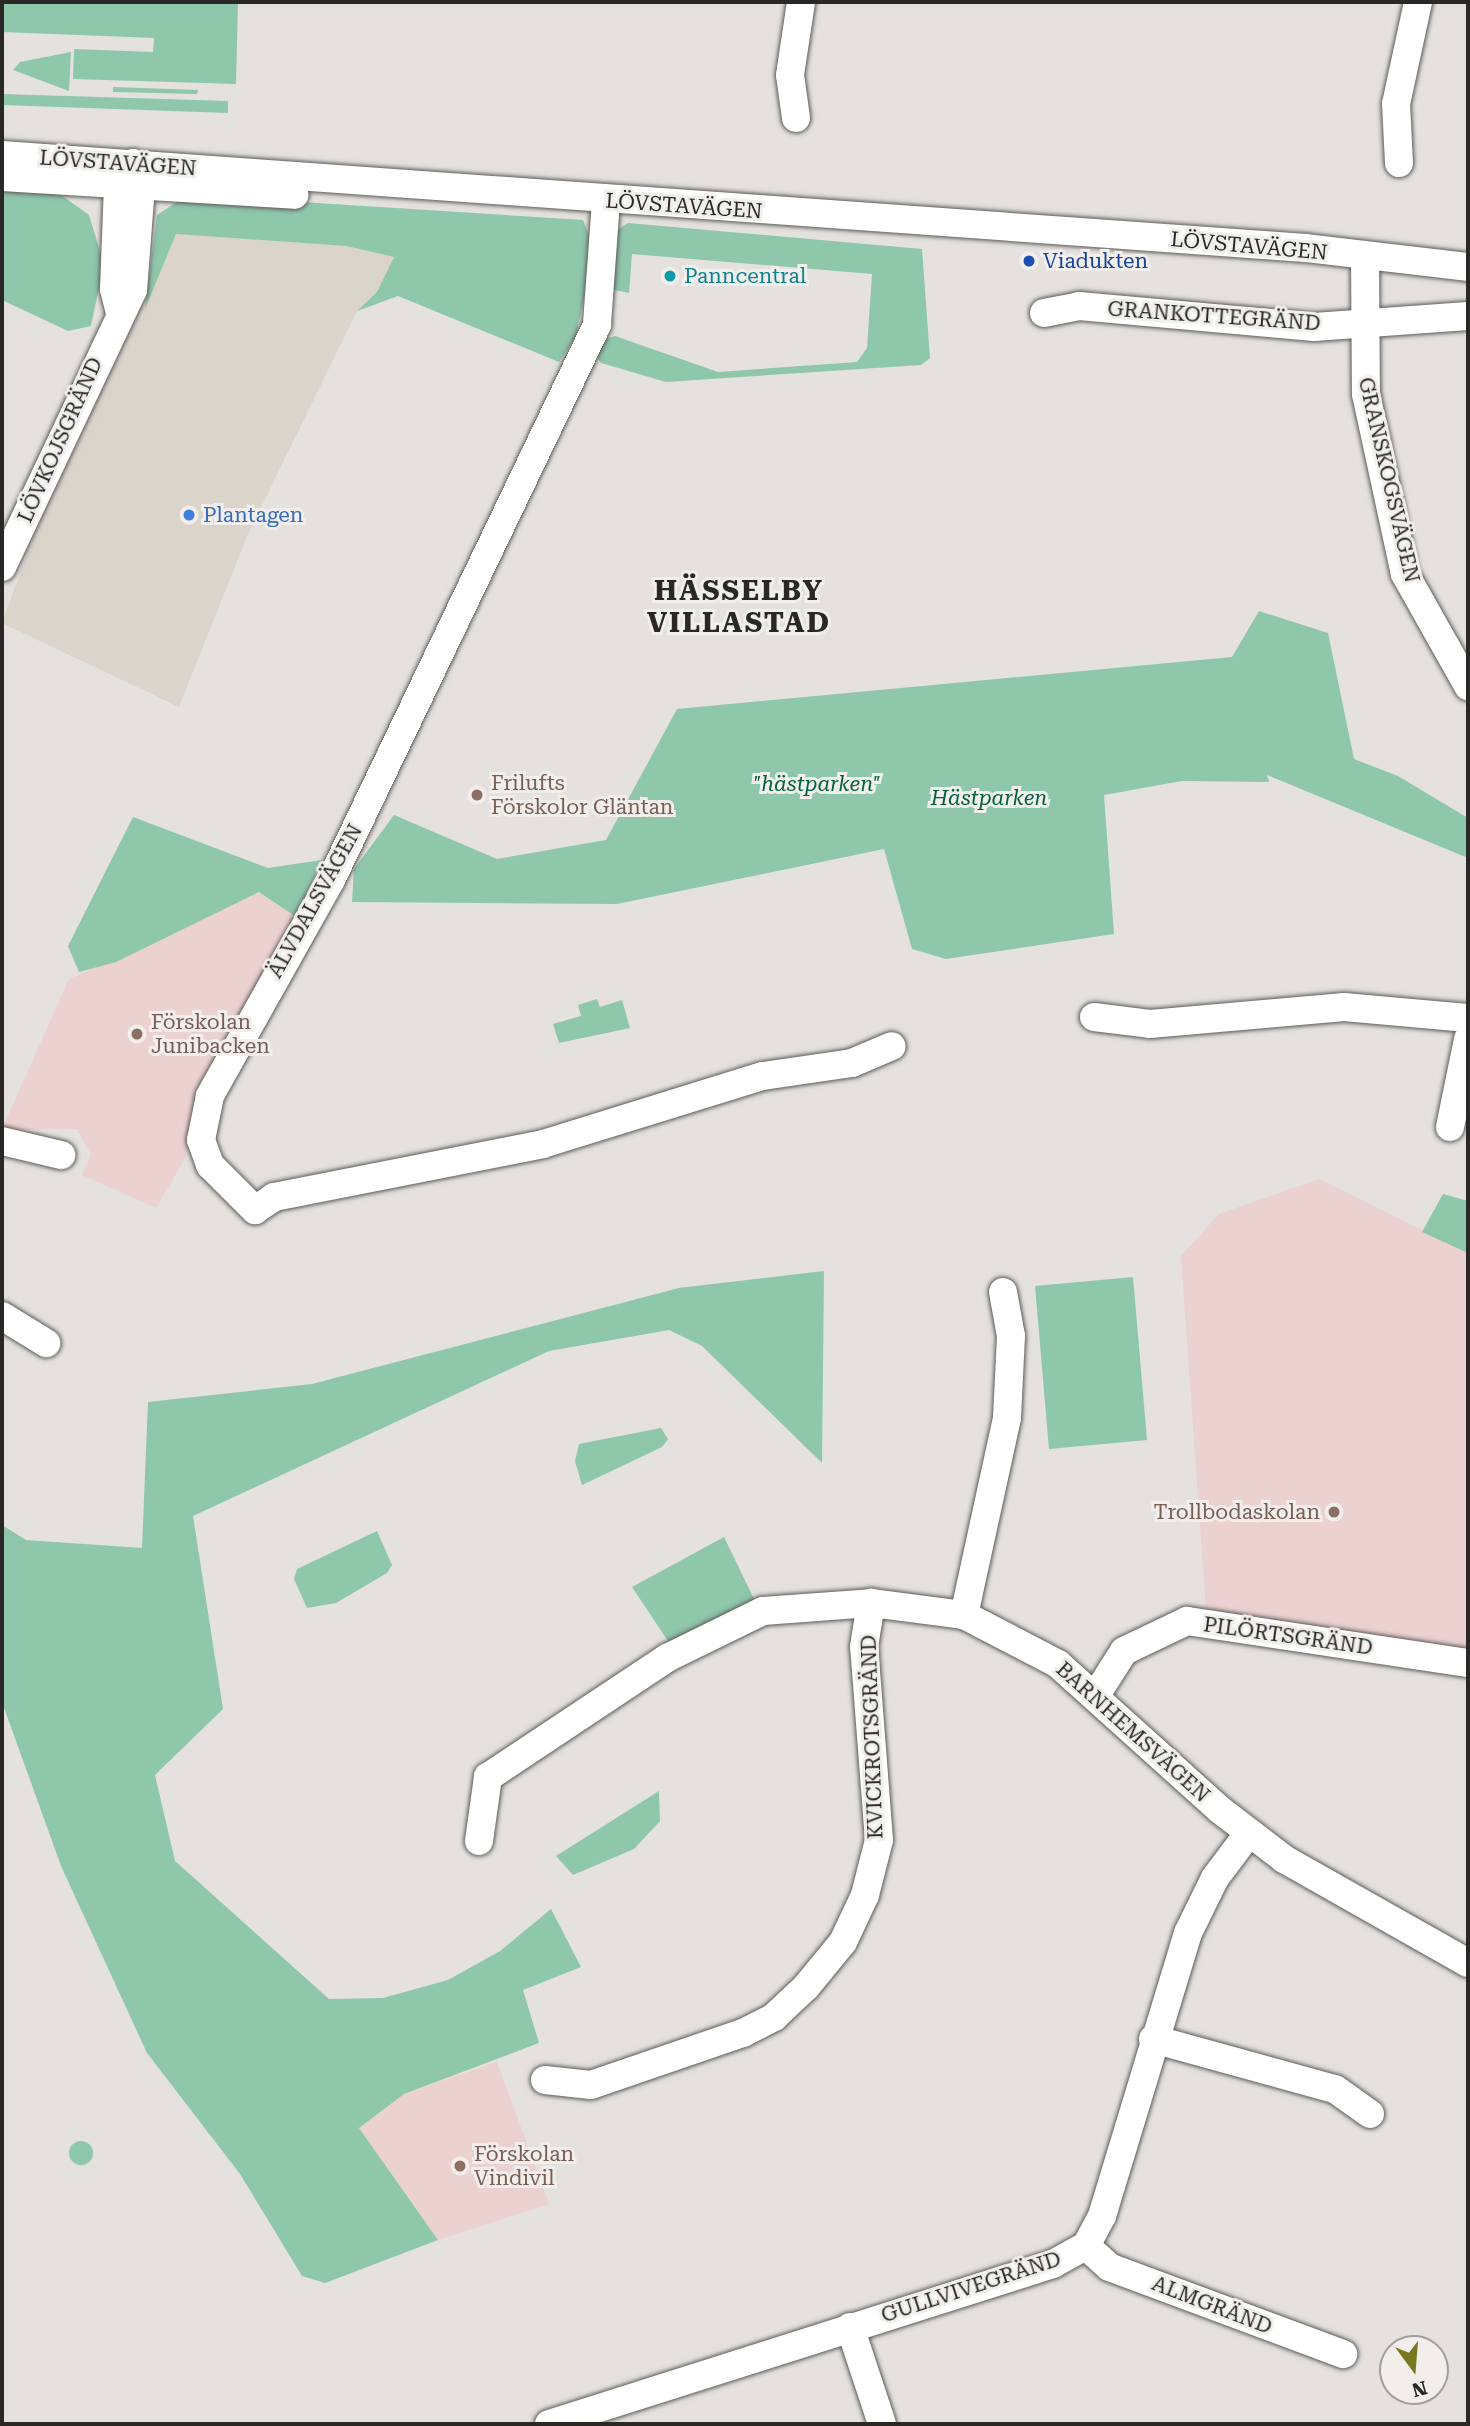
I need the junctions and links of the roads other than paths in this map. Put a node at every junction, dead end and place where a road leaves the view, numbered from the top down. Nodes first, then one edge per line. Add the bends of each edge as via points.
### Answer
1 (801, 2) edge
2 (1418, 2) edge
3 (796, 118) dead end
4 (2, 155) edge
5 (1399, 163) dead end
6 (2, 177) edge
7 (131, 178) junction
8 (606, 207) junction
9 (1365, 259) junction
10 (1468, 267) edge
11 (1044, 313) dead end
12 (1468, 316) edge
13 (1362, 320) junction
14 (2, 567) edge
15 (1468, 686) edge
16 (1094, 1017) dead end
17 (1468, 1018) edge
18 (1468, 1040) edge
19 (892, 1046) dead end
20 (1450, 1126) dead end
21 (2, 1141) edge
22 (61, 1155) dead end
23 (1003, 1292) dead end
24 (2, 1317) edge
25 (46, 1343) dead end
26 (871, 1603) junction
27 (964, 1615) junction
28 (1468, 1663) edge
29 (1096, 1695) junction
30 (1248, 1834) junction
31 (480, 1841) dead end
32 (1468, 1962) edge
33 (1153, 2039) junction
34 (545, 2080) dead end
35 (1370, 2114) dead end
36 (1086, 2246) junction
37 (850, 2327) junction
38 (1343, 2354) dead end
39 (550, 2424) edge
40 (882, 2424) edge

1 - 3 street via 790,75
2 - 5 street via 1396,104
4 - 7 street, LÖVSTAVÄGEN
6 - 7 street, LÖVSTAVÄGEN
7 - 8 street, LÖVSTAVÄGEN
7 - 14 street, LÖVKOJSGRÄND via 133,290
8 - 9 street, LÖVSTAVÄGEN via 1306,248
8 - 19 street, ÄLVDALSVÄGEN via 597,325 331,880 210,1097 201,1123 210,1165 256,1210 274,1197 542,1144 764,1076 852,1063
9 - 10 street, LÖVSTAVÄGEN
9 - 13 street, GRANSKOGSVÄGEN
11 - 13 street, GRANKOTTEGRÄND via 1079,306 1314,327
12 - 13 street, GRANKOTTEGRÄND
13 - 15 street, GRANSKOGSVÄGEN via 1366,394 1405,574
16 - 17 street via 1150,1024 1344,1007
18 - 20 street
21 - 22 street
23 - 27 street via 1011,1336 1007,1418
24 - 25 street
26 - 27 street, KVICKROTSGRÄND
26 - 31 street, KVICKROTSGRÄND via 763,1611 667,1658 488,1777
26 - 34 street, KVICKROTSGRÄND via 864,1647 879,1840 865,1895 843,1942 782,2010 743,2034 591,2084
27 - 29 street, BARNHEMSVÄGEN via 1058,1664
28 - 29 street, PILÖRTSGRÄND via 1186,1621 1125,1651
29 - 30 street, BARNHEMSVÄGEN
30 - 32 street, BARNHEMSVÄGEN
30 - 33 street, GULLVIVEGRÄND via 1214,1878 1188,1933
33 - 35 street via 1335,2089
33 - 36 street, GULLVIVEGRÄND via 1102,2216
36 - 37 street, GULLVIVEGRÄND via 1053,2264
36 - 38 street, ALMGRÄND via 1109,2267
37 - 39 street, GULLVIVEGRÄND
37 - 40 street

